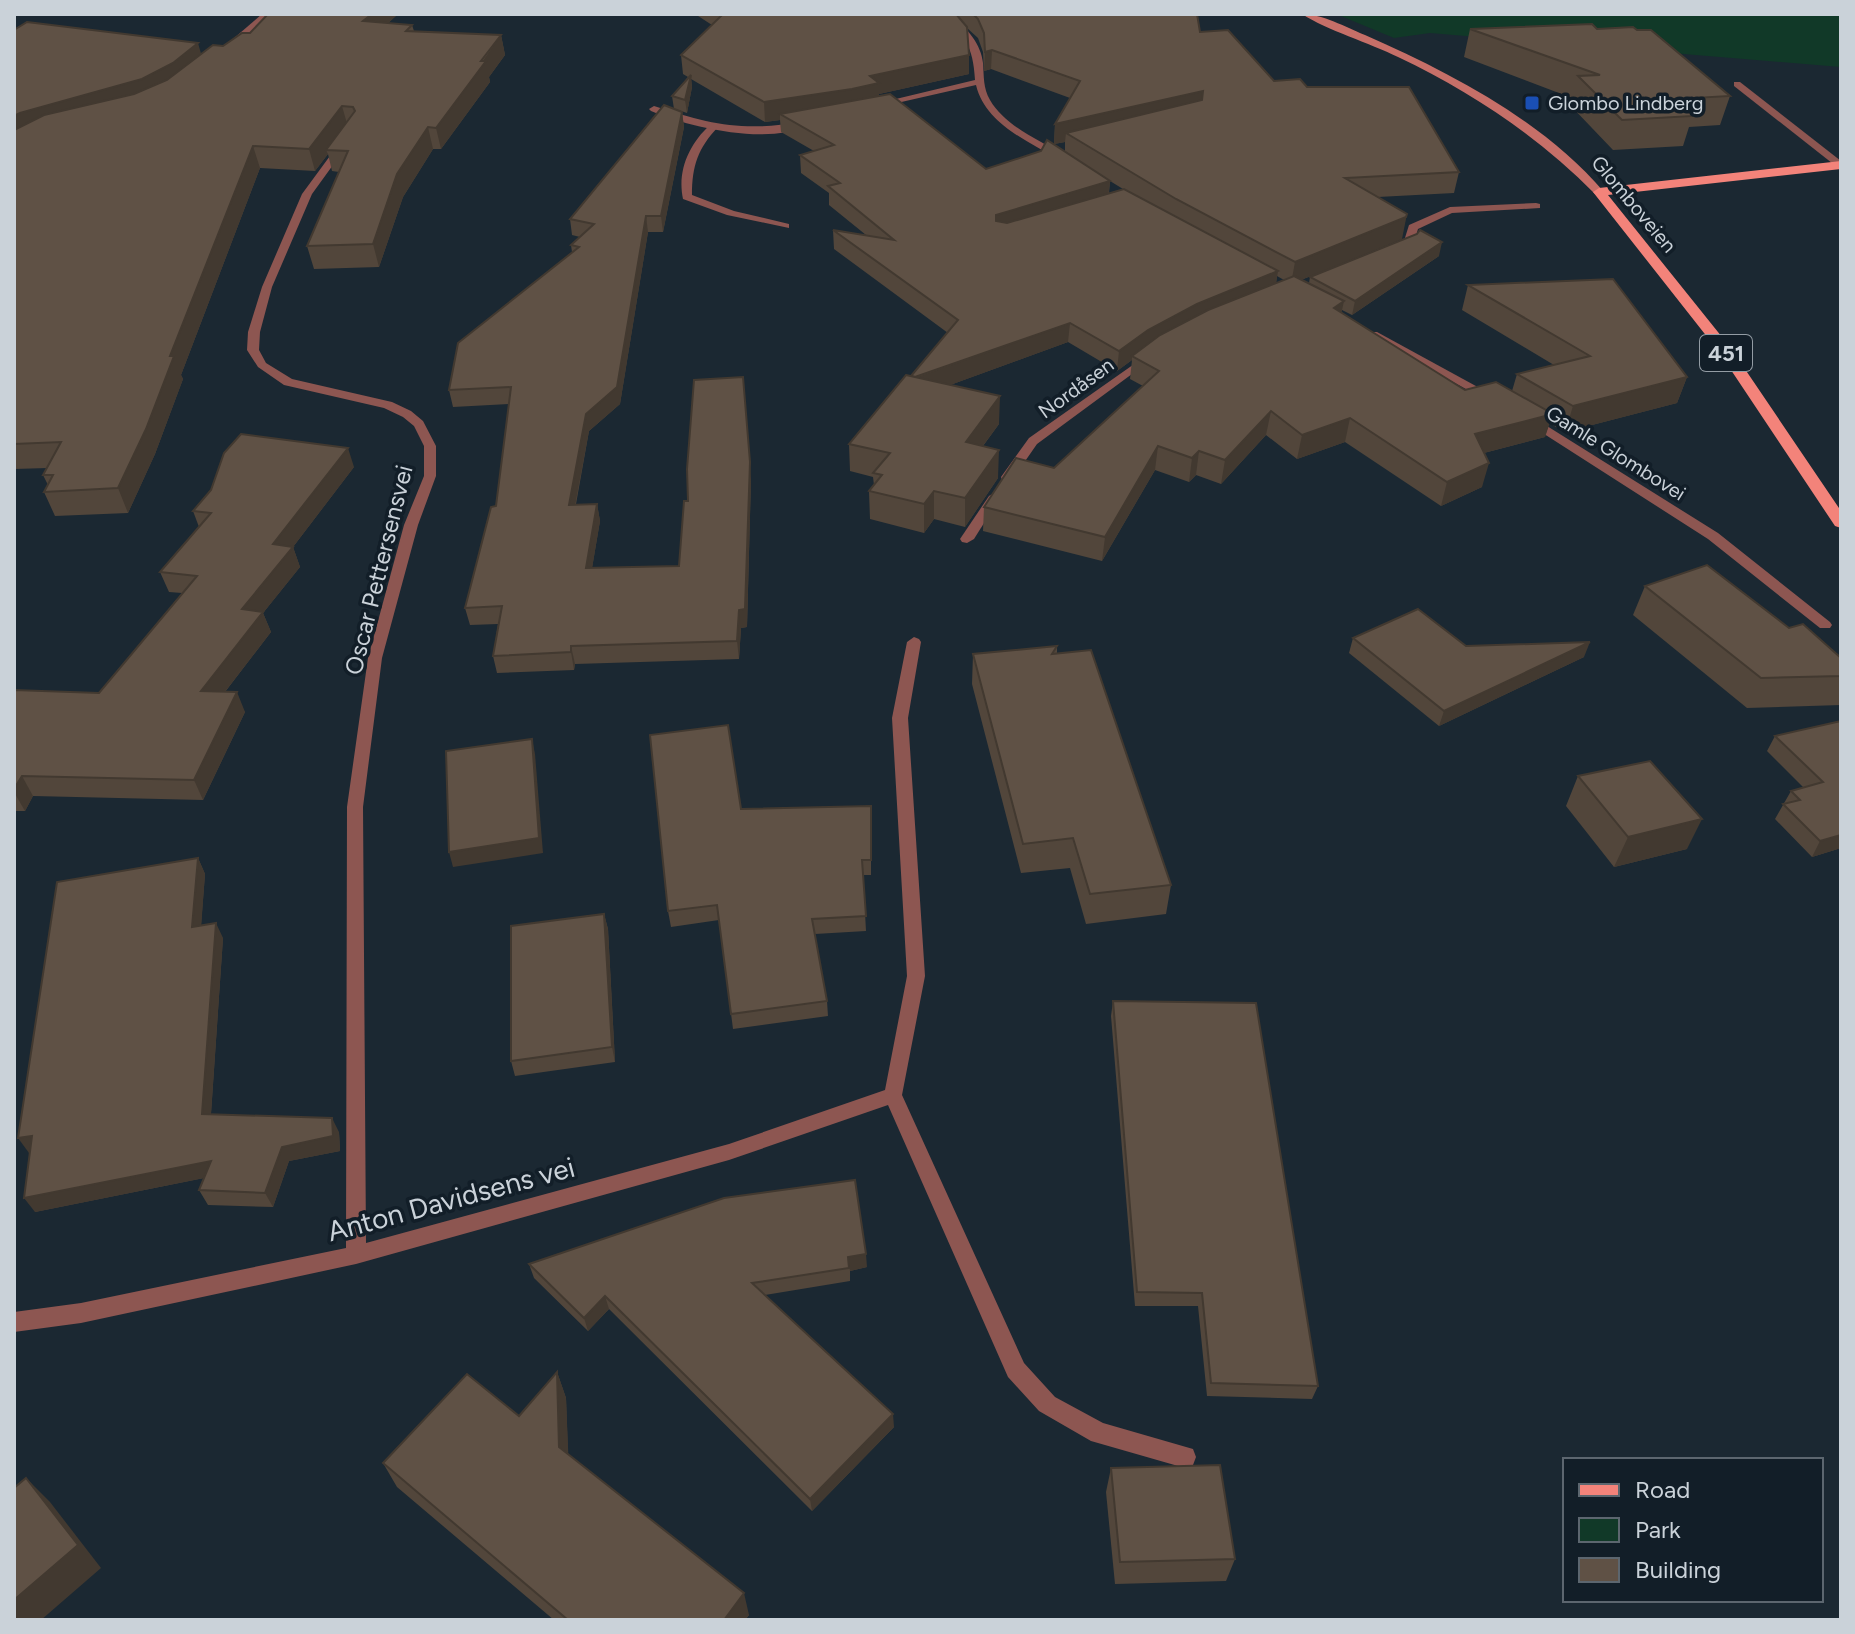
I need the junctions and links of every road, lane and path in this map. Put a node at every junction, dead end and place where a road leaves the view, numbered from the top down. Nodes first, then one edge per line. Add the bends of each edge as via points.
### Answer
1 (267, 14) edge
2 (946, 14) edge
3 (1306, 14) edge
4 (220, 55) edge
5 (977, 82) junction
6 (1737, 84) dead end
7 (654, 109) dead end
8 (863, 110) edge
9 (806, 124) edge
10 (713, 127) junction
11 (353, 131) edge
12 (1066, 147) edge
13 (1051, 151) junction
14 (1840, 165) edge
15 (1076, 167) edge
16 (1599, 192) junction
17 (1536, 206) dead end
18 (785, 226) dead end
19 (1381, 255) edge
20 (1357, 326) edge
21 (1164, 347) edge
22 (1505, 405) edge
23 (1517, 412) edge
24 (1841, 523) edge
25 (967, 539) dead end
26 (1825, 625) dead end
27 (914, 642) dead end
28 (893, 1095) junction
29 (356, 1255) junction
30 (14, 1322) edge
31 (1185, 1457) dead end

1 - 4 street
2 - 5 street via 974,46
3 - 16 street, Glomboveien via 1458,85 1573,163
5 - 8 street
5 - 13 street via 987,104
6 - 14 street
7 - 10 street
9 - 10 street via 777,130
10 - 18 street via 692,151 687,197
11 - 29 street, Oscar Pettersensvei via 307,194 267,287 253,350 262,365 288,382 407,414 430,446 430,476 411,525 375,658 355,807
12 - 13 street
13 - 15 street
14 - 16 main road
16 - 24 main road, Glomboveien / 451 via 1725,350
17 - 19 street via 1450,210 1413,227 1409,243
20 - 22 street
21 - 25 street, Nordåsen via 1033,441
23 - 26 street, Gamle Glombovei via 1713,536
27 - 28 street via 900,718 916,976
28 - 29 street, Anton Davidsens vei via 729,1152
28 - 31 street via 1016,1370 1047,1404 1099,1433
29 - 30 street, Anton Davidsens vei via 81,1313

